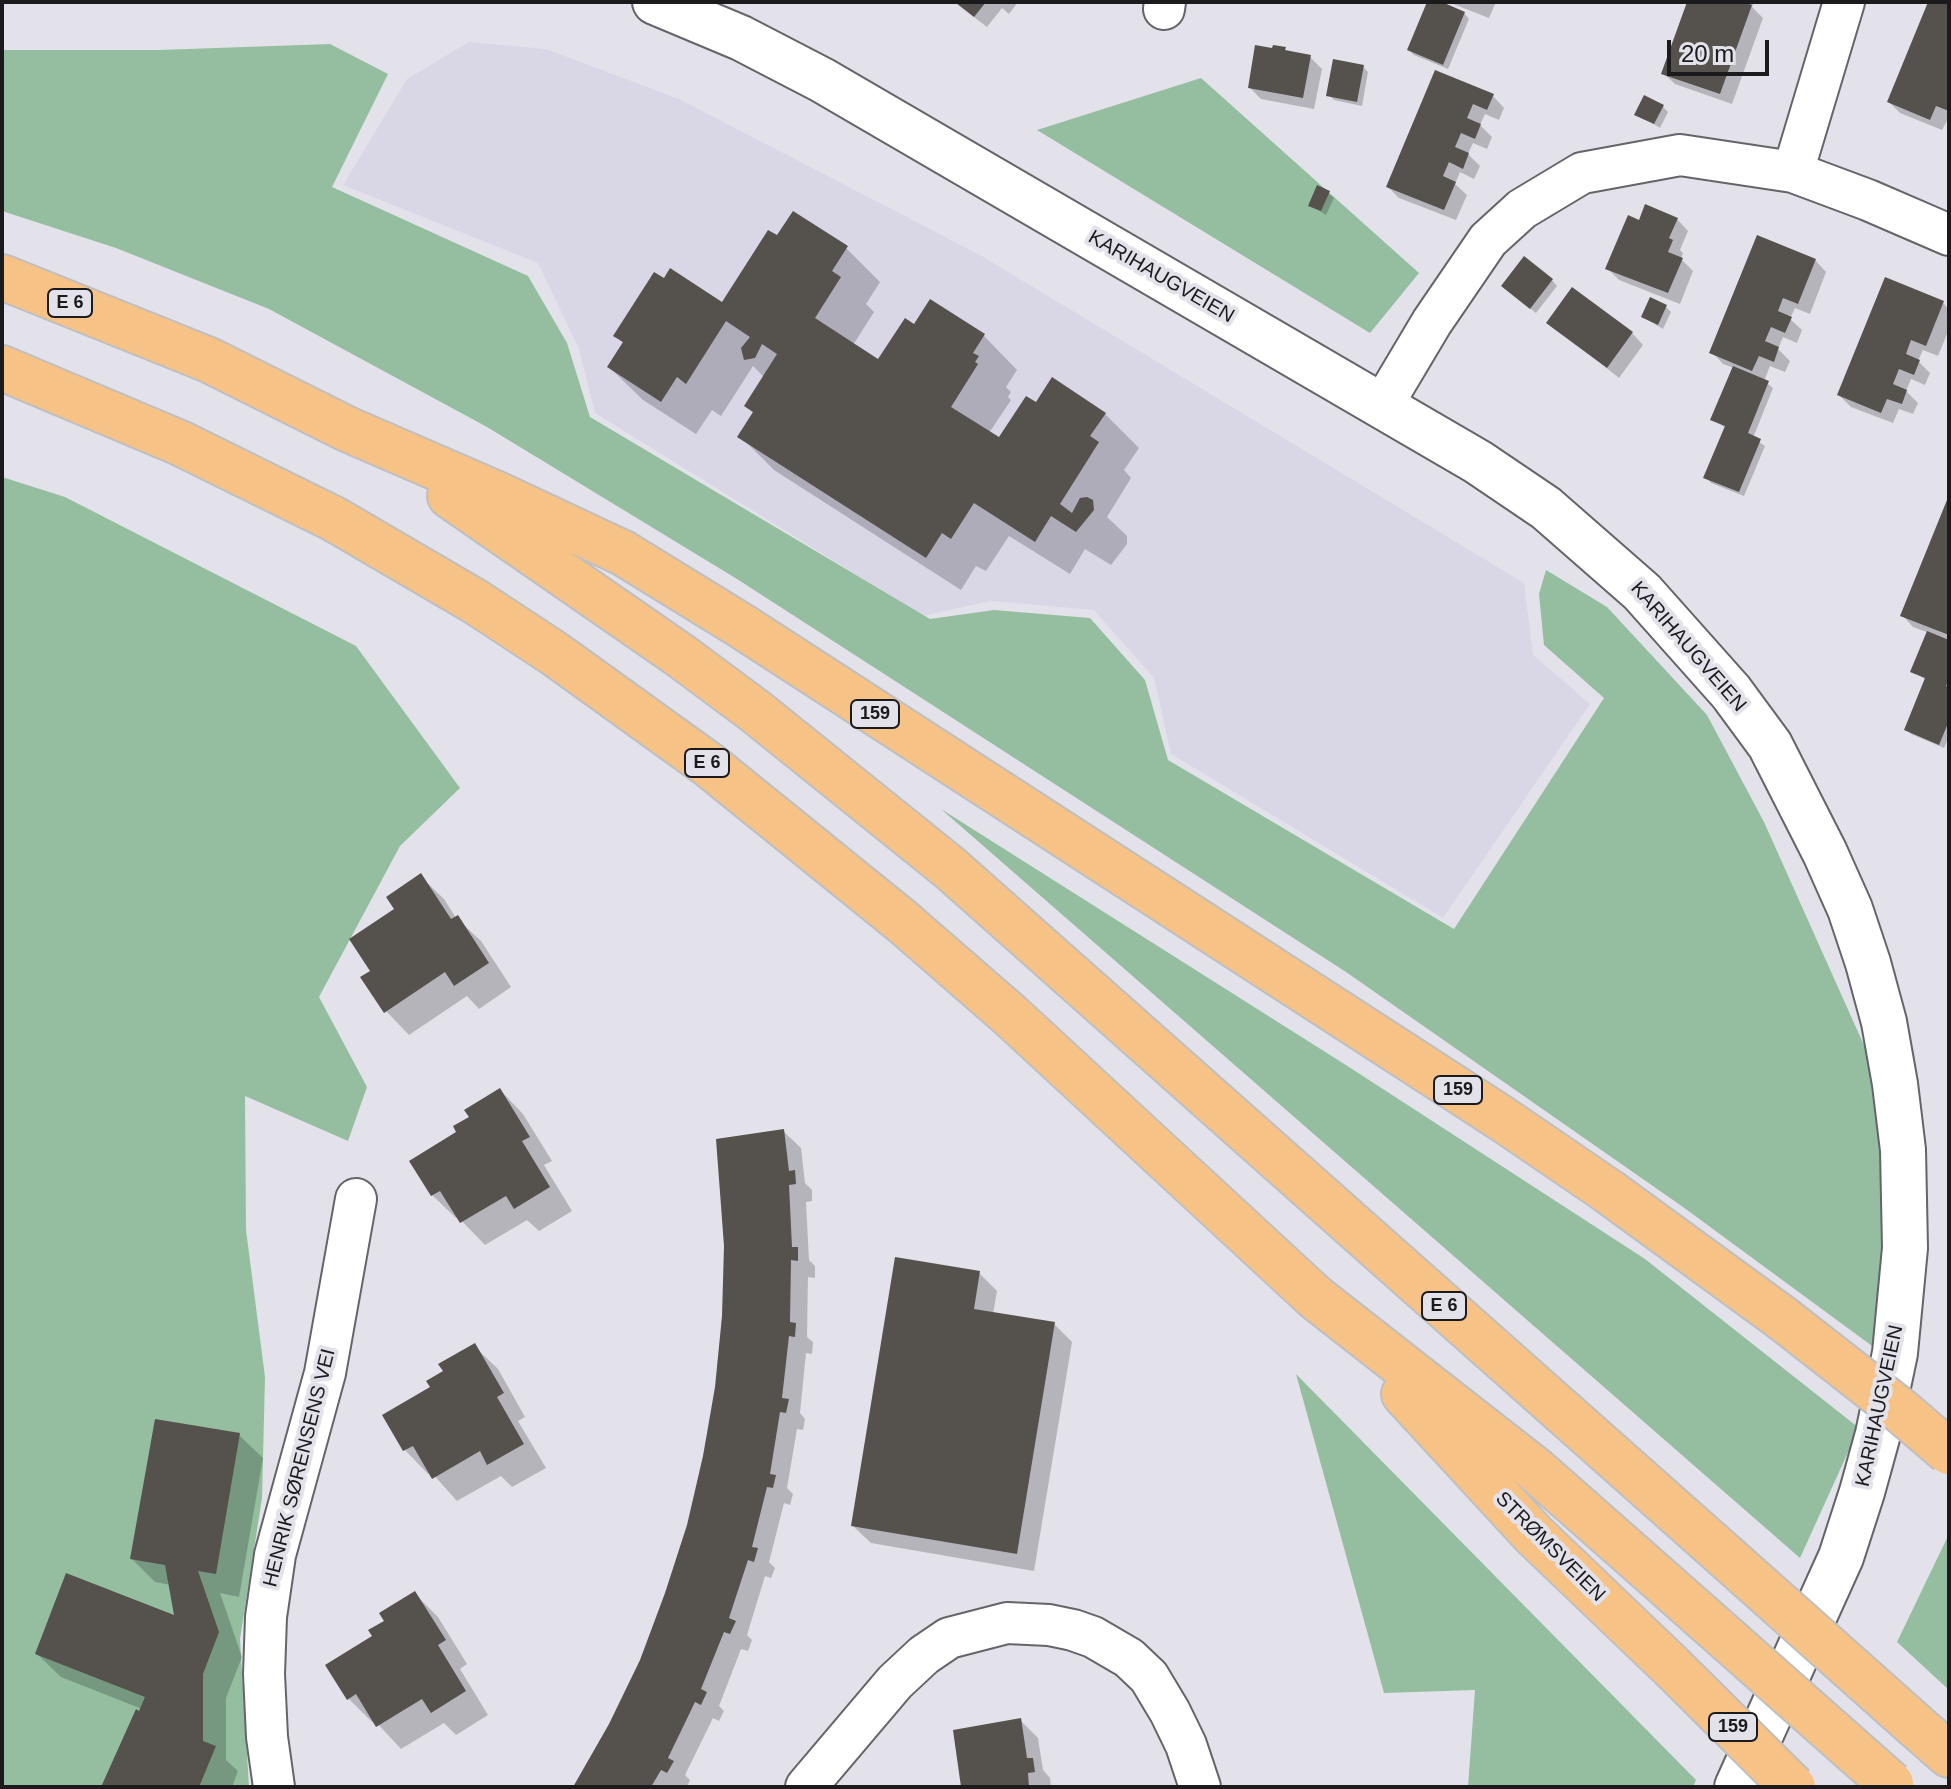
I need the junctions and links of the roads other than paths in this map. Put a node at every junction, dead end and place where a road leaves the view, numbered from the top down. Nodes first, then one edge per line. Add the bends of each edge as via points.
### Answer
1 (655, 2) edge
2 (1844, 2) edge
3 (1793, 172) junction
4 (1949, 235) edge
5 (2, 277) edge
6 (2, 368) edge
7 (1382, 406) junction
8 (347, 429) junction
9 (356, 1199) dead end
10 (1316, 1298) junction
11 (1949, 1452) edge
12 (1949, 1755) edge
13 (1892, 1786) edge
14 (274, 1787) edge
15 (806, 1787) edge
16 (1200, 1787) edge
17 (1737, 1787) edge
18 (1793, 1787) edge

1 - 7 main road, KARIHAUGVEIEN via 822,80
2 - 3 street
3 - 4 street
3 - 7 street via 1680,155 1582,173 1522,209 1488,240
5 - 8 highway, E 6 via 209,360
6 - 10 highway, E 6 via 180,443 334,519 555,654 709,765 903,922 1110,1105
7 - 17 main road, KARIHAUGVEIEN via 1546,508 1642,592 1731,692 1770,745 1825,853 1859,936 1884,1022 1906,1196 1895,1353 1878,1434 1841,1557
8 - 11 highway, 159, bridge via 623,553 740,625 1608,1191 1782,1318
8 - 12 highway, E 6, bridge via 681,656 950,868
9 - 14 street, HENRIK SØRENSENS VEI via 325,1373 275,1555 266,1617 264,1674
10 - 13 highway, E 6, bridge via 1537,1471
10 - 18 highway, STRØMSVEIEN / 159, bridge via 1534,1535
15 - 16 street via 924,1655 949,1638 1007,1623 1073,1630 1129,1658 1149,1677 1170,1712

